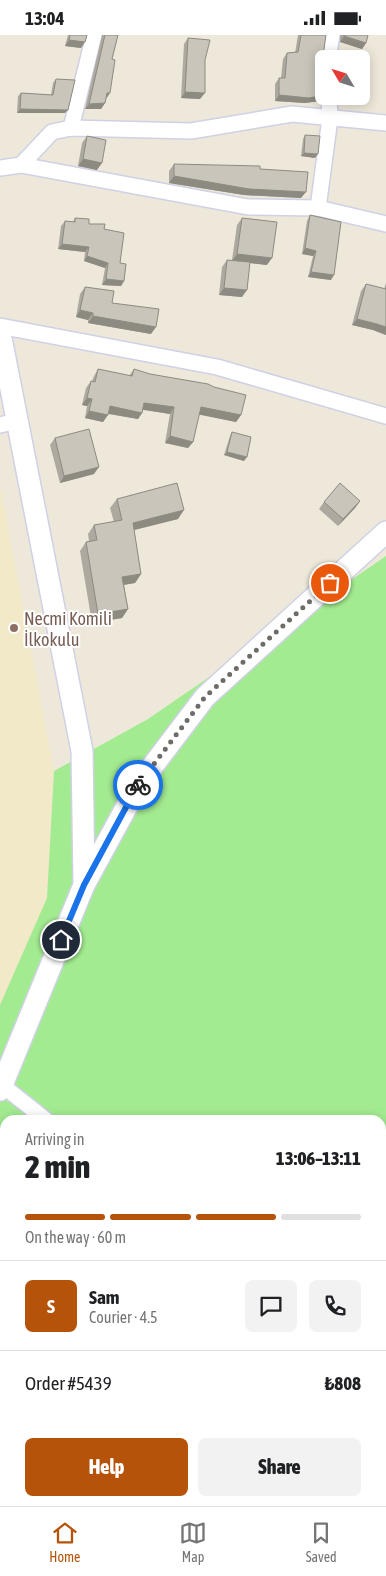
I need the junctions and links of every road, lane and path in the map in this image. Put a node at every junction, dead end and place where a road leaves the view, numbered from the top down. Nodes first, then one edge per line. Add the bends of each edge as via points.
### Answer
1 (94, 35) edge
2 (332, 35) edge
3 (330, 50) edge
4 (329, 105) edge
5 (330, 118) junction
6 (386, 123) edge
7 (71, 128) junction
8 (21, 165) junction
9 (0, 168) edge
10 (318, 208) junction
11 (386, 224) edge
12 (0, 326) edge
13 (0, 333) edge
14 (386, 416) edge
15 (9, 423) edge
16 (386, 532) edge
17 (84, 885) junction
18 (1, 1087) edge
19 (39, 1115) edge

1 - 7 street
2 - 3 street
4 - 5 street
5 - 6 street
5 - 7 street via 292,114 192,131
5 - 10 street
7 - 8 street via 52,133
8 - 9 street
8 - 10 street via 248,207
10 - 11 street
12 - 14 street via 217,367
13 - 15 main road
15 - 17 main road via 82,751
16 - 17 main road via 205,697 139,784
17 - 18 main road
18 - 19 street

